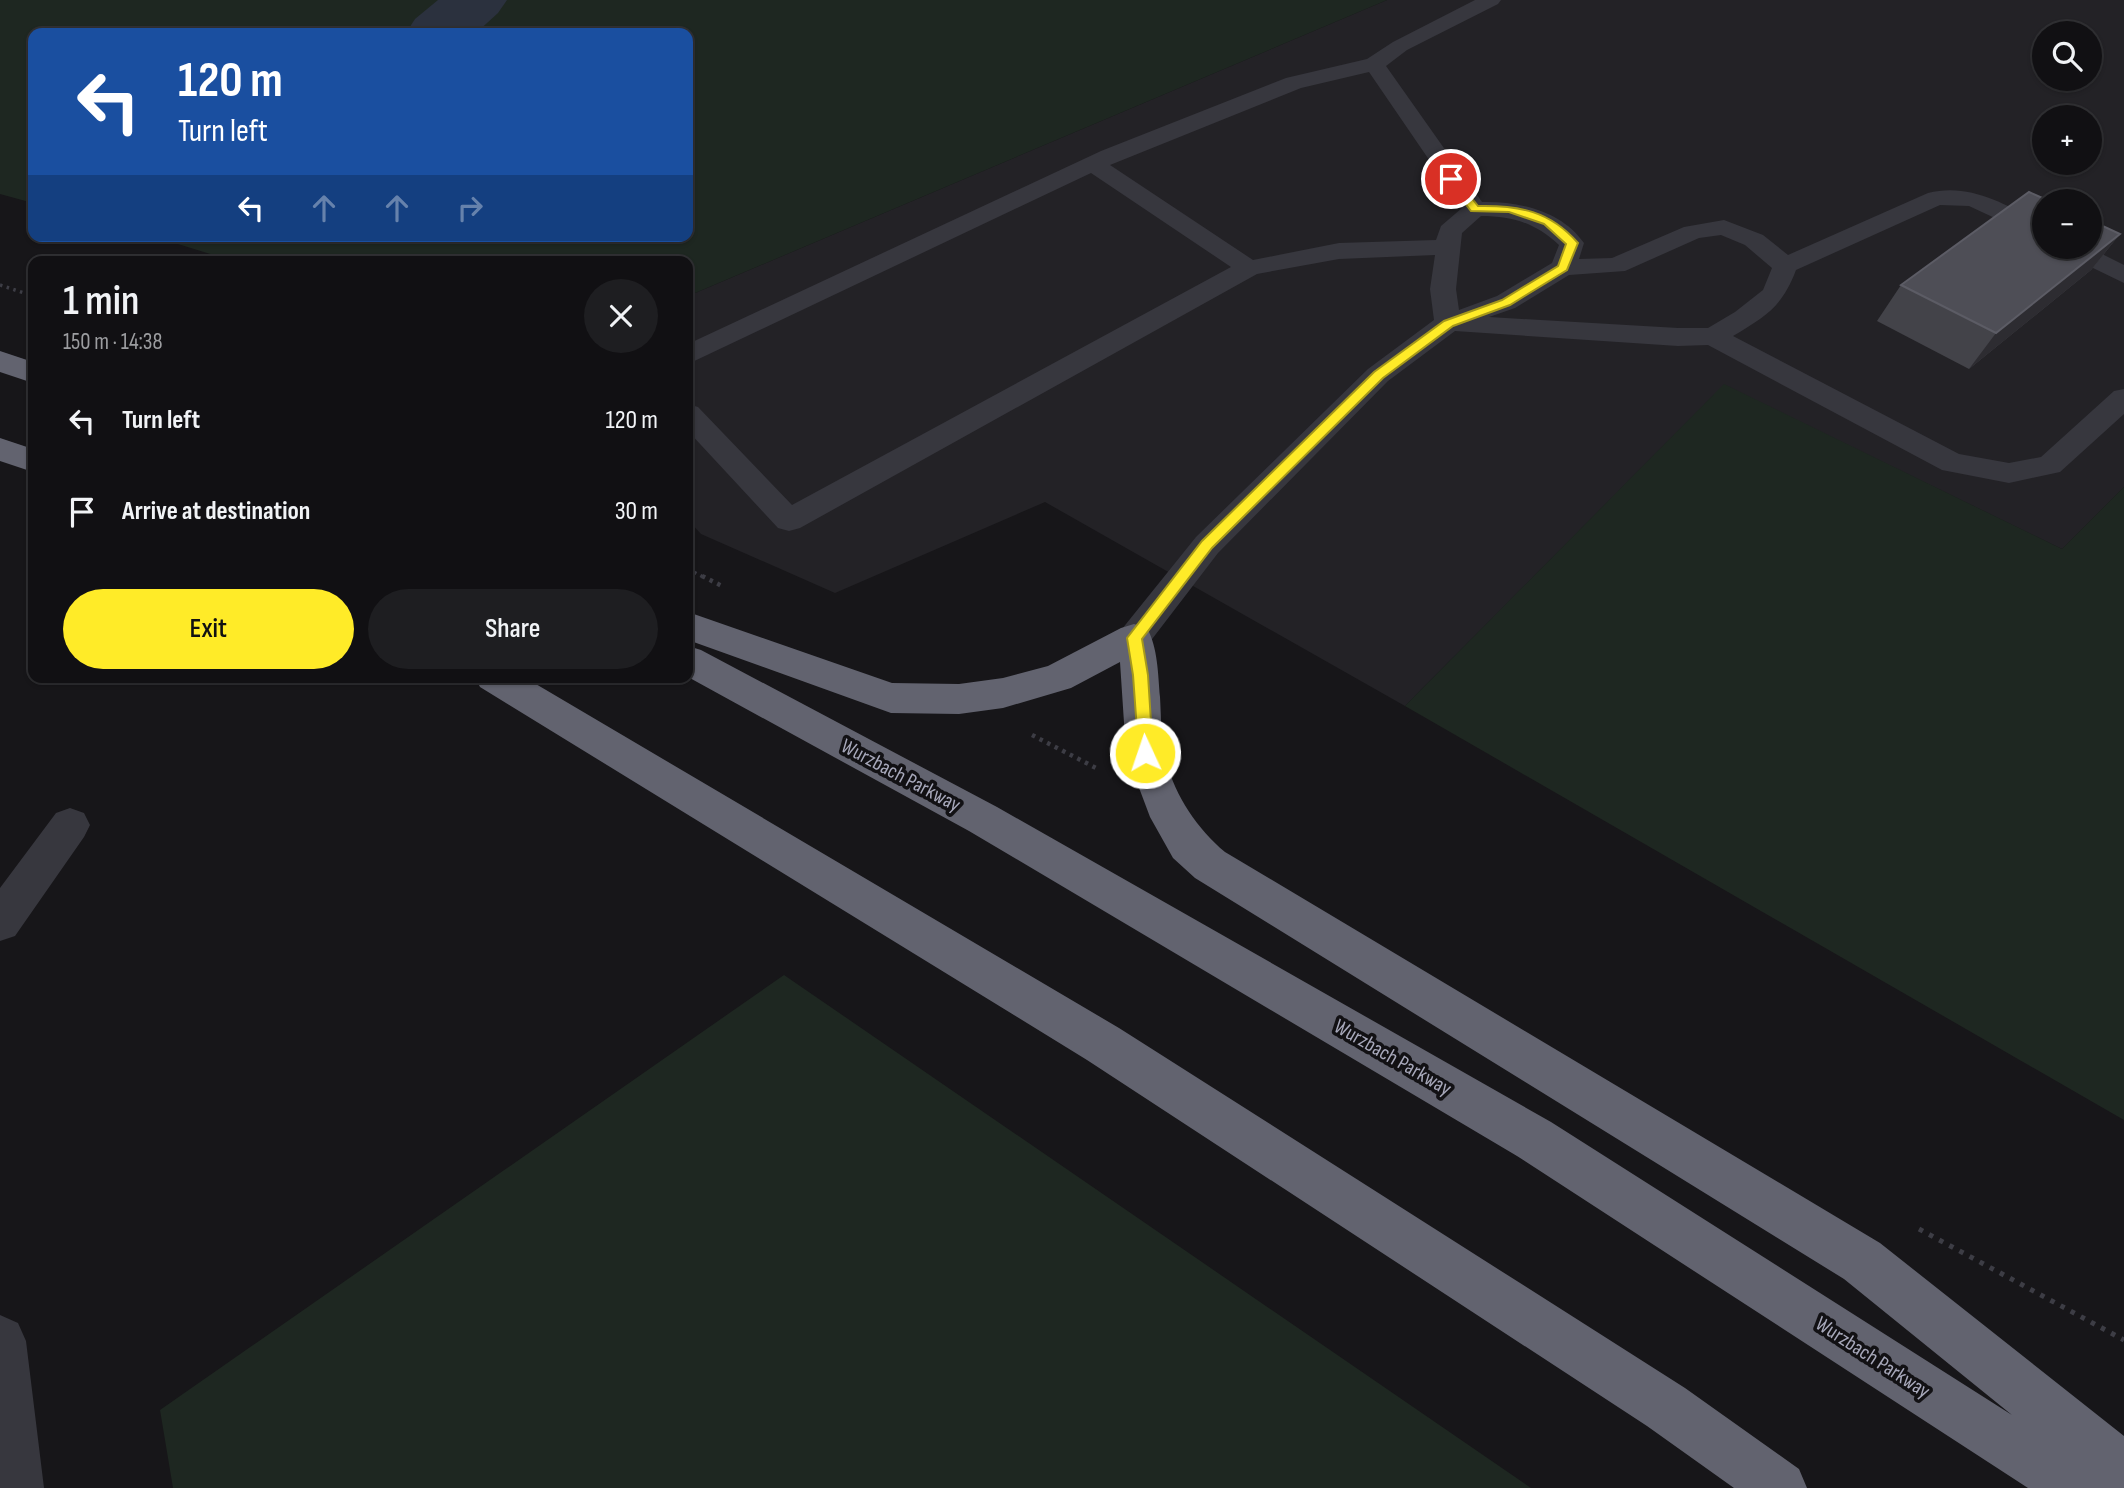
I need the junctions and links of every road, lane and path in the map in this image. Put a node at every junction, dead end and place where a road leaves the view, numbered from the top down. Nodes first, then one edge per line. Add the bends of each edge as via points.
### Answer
1 (1491, 0) edge
2 (1374, 64) junction
3 (1093, 164) junction
4 (1475, 209) junction
5 (2032, 228) edge
6 (1448, 247) junction
7 (2092, 259) edge
8 (1785, 265) junction
9 (1563, 267) junction
10 (1249, 268) junction
11 (2124, 275) edge
12 (0, 285) edge
13 (28, 294) edge
14 (1448, 323) junction
15 (1713, 336) junction
16 (693, 353) edge
17 (0, 361) edge
18 (28, 371) edge
19 (2124, 398) edge
20 (693, 419) edge
21 (0, 449) edge
22 (28, 459) edge
23 (693, 628) edge
24 (1134, 638) junction
25 (693, 663) edge
26 (503, 683) edge
27 (1028, 733) dead end
28 (1099, 770) dead end
29 (69, 825) dead end
30 (0, 922) edge
31 (0, 1341) edge
32 (2124, 1471) edge
33 (17, 1488) edge
34 (1780, 1488) edge
35 (2077, 1488) edge

1 - 2 lane
2 - 3 lane via 1294,83
2 - 4 lane
3 - 10 lane
3 - 16 lane
4 - 6 lane via 1450,231
4 - 9 lane via 1510,209 1548,222 1572,243
5 - 8 lane via 1974,199 1936,198
6 - 10 lane via 1339,251
6 - 14 lane via 1443,289
7 - 11 lane
8 - 9 lane via 1754,240 1724,227 1693,232 1616,266
8 - 15 lane via 1774,294
9 - 14 lane via 1506,302
10 - 20 lane via 789,520
12 - 13 path
14 - 15 lane
14 - 24 lane via 1378,375 1207,545
15 - 19 lane via 1952,463 2009,474 2050,465
17 - 18 highway
21 - 22 highway
23 - 24 highway via 891,698 959,699 1003,693 1058,678
24 - 32 highway via 1145,753 1164,805 1187,845 1210,865 1862,1261
25 - 35 highway, Wurzbach Parkway via 983,819 1534,1139
26 - 34 highway via 1103,1044 1654,1400
27 - 28 path
29 - 30 street
31 - 33 street

